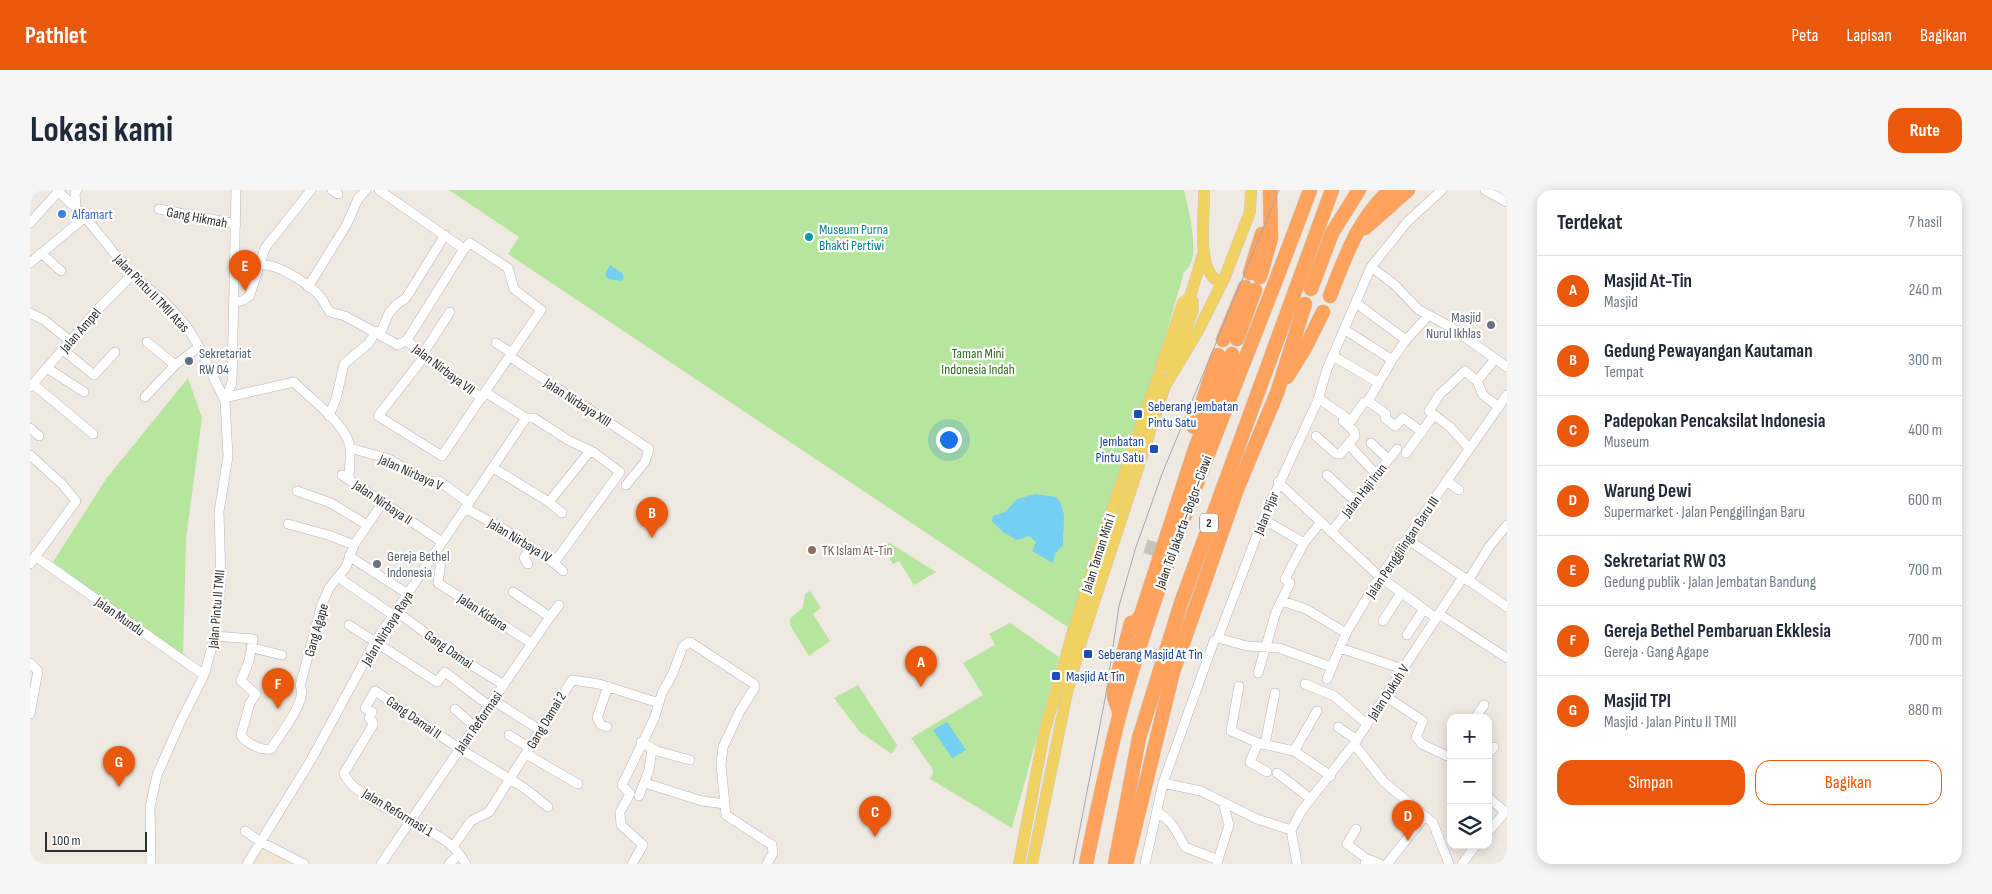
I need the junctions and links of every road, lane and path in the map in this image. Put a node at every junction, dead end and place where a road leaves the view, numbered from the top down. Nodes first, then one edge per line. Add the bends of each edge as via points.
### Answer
1 (77, 190) edge
2 (236, 190) edge
3 (311, 190) edge
4 (366, 190) edge
5 (379, 190) edge
6 (1204, 190) edge
7 (1252, 190) edge
8 (1270, 190) edge
9 (1310, 190) edge
10 (1332, 190) edge
11 (1358, 190) edge
12 (1390, 190) edge
13 (1408, 190) edge
14 (1442, 190) edge
15 (1485, 190) edge
16 (58, 191) edge
17 (1507, 202) edge
18 (76, 207) junction
19 (159, 209) dead end
20 (85, 217) junction
21 (30, 223) edge
22 (236, 224) junction
23 (445, 235) junction
24 (1353, 238) junction
25 (464, 249) junction
26 (1204, 251) junction
27 (41, 253) junction
28 (30, 262) edge
29 (261, 265) junction
30 (1371, 267) junction
31 (61, 271) dead end
32 (132, 275) junction
33 (1255, 275) dead end
34 (1220, 279) junction
35 (1194, 283) junction
36 (308, 287) junction
37 (1312, 289) dead end
38 (1330, 296) dead end
39 (1190, 297) junction
40 (234, 303) junction
41 (1356, 303) junction
42 (1304, 304) dead end
43 (450, 312) dead end
44 (1323, 312) dead end
45 (30, 313) edge
46 (1428, 316) junction
47 (1344, 329) junction
48 (378, 333) junction
49 (1237, 339) dead end
50 (407, 340) junction
51 (1222, 340) dead end
52 (1406, 340) junction
53 (70, 341) junction
54 (147, 342) dead end
55 (496, 343) dead end
56 (199, 347) junction
57 (62, 350) junction
58 (116, 352) dead end
59 (510, 354) junction
60 (423, 356) junction
61 (1333, 356) junction
62 (1495, 359) junction
63 (1392, 360) junction
64 (176, 365) junction
65 (1507, 366) edge
66 (47, 368) junction
67 (1477, 381) junction
68 (1379, 383) junction
69 (31, 385) edge
70 (1165, 386) junction
71 (84, 392) dead end
72 (1277, 393) junction
73 (1507, 394) edge
74 (484, 395) junction
75 (145, 397) dead end
76 (227, 399) junction
77 (1318, 399) junction
78 (1368, 401) junction
79 (1499, 407) junction
80 (329, 416) junction
81 (1433, 416) junction
82 (526, 418) junction
83 (30, 428) edge
84 (1422, 432) junction
85 (93, 434) dead end
86 (39, 436) dead end
87 (1316, 436) dead end
88 (1371, 443) dead end
89 (1350, 445) junction
90 (350, 448) junction
91 (1469, 448) junction
92 (1397, 449) dead end
93 (590, 451) junction
94 (1406, 453) dead end
95 (30, 455) edge
96 (1388, 459) junction
97 (493, 468) junction
98 (1376, 474) junction
99 (1327, 475) dead end
100 (1446, 481) junction
101 (1278, 482) junction
102 (626, 485) dead end
103 (1459, 490) dead end
104 (297, 491) dead end
105 (1355, 501) junction
106 (383, 502) junction
107 (549, 502) junction
108 (467, 506) junction
109 (562, 513) dead end
110 (1263, 519) junction
111 (1321, 522) junction
112 (288, 524) dead end
113 (367, 525) junction
114 (1507, 525) edge
115 (1331, 532) junction
116 (1156, 536) tunnel mouth
117 (1407, 540) junction
118 (442, 542) junction
119 (1304, 543) junction
120 (354, 545) junction
121 (531, 546) junction
122 (435, 553) junction
123 (1150, 555) tunnel mouth
124 (349, 556) junction
125 (33, 560) edge
126 (554, 563) junction
127 (528, 564) dead end
128 (564, 571) dead end
129 (338, 577) junction
130 (1380, 577) junction
131 (1465, 579) junction
132 (513, 592) dead end
133 (1402, 592) junction
134 (408, 594) junction
135 (1282, 601) junction
136 (558, 605) dead end
137 (1507, 607) edge
138 (1424, 609) junction
139 (394, 613) junction
140 (550, 616) junction
141 (1437, 616) junction
142 (1383, 621) dead end
143 (349, 624) dead end
144 (1129, 631) junction
145 (1346, 633) junction
146 (1407, 635) dead end
147 (215, 636) junction
148 (1218, 638) junction
149 (375, 642) junction
150 (531, 643) junction
151 (1264, 647) junction
152 (253, 648) junction
153 (1340, 648) junction
154 (282, 655) dead end
155 (1507, 658) edge
156 (30, 663) edge
157 (1331, 667) junction
158 (1403, 670) junction
159 (1258, 673) dead end
160 (204, 676) junction
161 (1327, 679) dead end
162 (1305, 684) dead end
163 (504, 685) junction
164 (608, 686) junction
165 (1239, 686) dead end
166 (1275, 693) dead end
167 (1386, 696) junction
168 (491, 703) junction
169 (659, 703) junction
170 (1484, 705) dead end
171 (454, 709) dead end
172 (1317, 711) dead end
173 (30, 714) edge
174 (1120, 714) junction
175 (1478, 714) edge
176 (1367, 724) junction
177 (475, 727) junction
178 (607, 727) dead end
179 (1338, 727) dead end
180 (540, 730) junction
181 (509, 735) dead end
182 (641, 742) junction
183 (1356, 742) junction
184 (1261, 743) junction
185 (460, 749) junction
186 (652, 749) junction
187 (528, 751) junction
188 (1294, 751) junction
189 (1447, 754) edge
190 (690, 760) dead end
191 (1267, 772) dead end
192 (1278, 774) dead end
193 (345, 775) joint
194 (1331, 776) junction
195 (510, 779) junction
196 (645, 782) junction
197 (1163, 783) junction
198 (578, 784) dead end
199 (639, 796) dead end
200 (1311, 799) junction
201 (1492, 801) edge
202 (1223, 802) junction
203 (725, 804) junction
204 (548, 807) dead end
205 (1157, 812) junction
206 (1505, 815) edge
207 (1425, 816) junction
208 (409, 820) junction
209 (1492, 828) edge
210 (1356, 829) dead end
211 (1290, 830) junction
212 (245, 831) dead end
213 (261, 842) junction
214 (1473, 849) edge
215 (456, 851) junction
216 (1217, 862) edge
217 (1366, 862) edge
218 (151, 864) edge
219 (247, 864) edge
220 (304, 864) edge
221 (381, 864) edge
222 (449, 864) edge
223 (466, 864) edge
224 (632, 864) edge
225 (767, 864) edge
226 (1019, 864) edge
227 (1032, 864) edge
228 (1086, 864) edge
229 (1115, 864) edge
230 (1126, 864) edge
231 (1145, 864) edge
232 (1297, 864) edge
233 (1380, 864) edge
234 (1387, 864) edge
235 (1449, 864) edge
236 (1462, 864) edge

1 - 18 street
2 - 22 street
3 - 29 street via 265,248
4 - 36 street
5 - 23 street
6 - 26 main road
7 - 34 main road, Jalan Taman Mini I via 1250,212
8 - 33 highway via 1270,207
9 - 174 highway, Jalan Tol Jakarta–Bogor–Ciawi / 2 via 1161,584
10 - 229 highway, Jalan Tol Jakarta–Bogor–Ciawi / 2 via 1180,603 1140,738
11 - 37 highway via 1332,233
12 - 24 highway via 1372,208
13 - 24 highway
14 - 30 street, Jalan Pijar via 1408,221
15 - 17 street
16 - 18 street, Jalan Pintu II TMII Atas
16 - 21 street
18 - 20 street, Jalan Pintu II TMII Atas
19 - 22 street, Gang Hikmah
20 - 27 street
20 - 32 street, Jalan Pintu II TMII Atas
22 - 40 street
23 - 25 street
23 - 48 street via 406,298 396,304
24 - 38 highway
25 - 50 street
25 - 59 street via 472,244 506,266 514,289 541,310
26 - 34 main road via 1206,270
26 - 35 main road, Jalan Taman Mini I
27 - 28 street
27 - 31 street
29 - 36 street via 277,267
29 - 40 street via 250,295
30 - 41 street, Jalan Pijar
30 - 46 street via 1394,284 1410,304
32 - 53 street, Jalan Ampel
32 - 56 street, Jalan Pintu II TMII Atas via 186,324
34 - 35 main road
34 - 70 main road, Jalan Taman Mini I via 1198,331
35 - 39 main road, Jalan Taman Mini I
36 - 48 street via 322,299 330,312
39 - 70 main road via 1193,310
39 - 226 main road, Jalan Taman Mini I via 1183,303 1076,624 1044,733
40 - 76 street via 232,382
41 - 47 street, Jalan Pijar
41 - 52 street
42 - 72 highway
43 - 60 street
44 - 72 highway
45 - 53 street
46 - 52 street
46 - 62 street
47 - 61 street, Jalan Pijar
47 - 63 street
48 - 50 street via 398,345
48 - 80 street via 344,364
49 - 51 highway via 1250,289
50 - 60 street, Jalan Nirbaya VII
52 - 63 street
53 - 57 street, Jalan Ampel
54 - 64 street
55 - 59 street, Jalan Nirbaya XIII
56 - 64 street
56 - 76 street, Jalan Pintu II TMII Atas
57 - 58 street via 94,375
57 - 66 street, Jalan Ampel
59 - 74 street
59 - 102 street, Jalan Nirbaya XIII via 648,448 647,458
60 - 74 street, Jalan Nirbaya VII
60 - 74 street via 379,412 379,418 439,460
61 - 68 street
61 - 77 street, Jalan Pijar
62 - 65 street
62 - 67 street
63 - 68 street
64 - 75 street
66 - 69 street, Jalan Ampel
66 - 71 street
67 - 79 street via 1483,395
67 - 81 street via 1465,371 1458,376 1430,407
68 - 78 street
69 - 85 street
70 - 227 main road, Jalan Taman Mini I via 1080,645
72 - 230 highway via 1237,489 1172,672
73 - 79 street, Jalan Penggilingan Baru III
74 - 82 street
76 - 80 street via 292,382
76 - 147 street, Jalan Pintu II TMII via 228,456 219,512 221,582
77 - 78 street via 1348,422
77 - 89 street via 1354,431
77 - 101 street, Jalan Pijar
78 - 84 street via 1386,414 1385,418 1395,426 1403,418
79 - 91 street, Jalan Penggilingan Baru III
80 - 90 street via 346,436
81 - 84 street
81 - 91 street via 1450,427
82 - 93 street via 534,418
82 - 97 street, Jalan Nirbaya Raya
83 - 86 street
84 - 94 street
87 - 89 street via 1336,454
88 - 96 street
89 - 98 street
90 - 106 street, Jalan Nirbaya II via 345,477
90 - 108 street, Jalan Nirbaya V via 389,459 425,481 438,481
91 - 100 street, Jalan Penggilingan Baru III
92 - 96 street, Jalan Haji Irun
93 - 107 street
93 - 126 street, Jalan Nirbaya IV via 619,473
95 - 125 street, Jalan Mundu via 76,501
96 - 98 street, Jalan Haji Irun
97 - 107 street
97 - 108 street, Jalan Nirbaya Raya
98 - 105 street, Jalan Haji Irun
99 - 105 street
100 - 103 street
100 - 117 street, Jalan Penggilingan Baru III
101 - 110 street, Jalan Pijar
101 - 111 street
104 - 113 street via 331,503
105 - 115 street, Jalan Haji Irun
106 - 113 street, Gang Agape
106 - 118 street, Jalan Nirbaya II
107 - 109 street
108 - 118 street, Jalan Nirbaya Raya
108 - 121 street, Jalan Nirbaya IV
110 - 119 street
110 - 148 street, Jalan Pijar
111 - 115 street
111 - 119 street
112 - 120 street
113 - 120 street, Gang Agape
114 - 131 street, Jalan Dukuh V
115 - 130 street
116 - 144 highway via 1225,354 1141,615
117 - 130 street, Jalan Penggilingan Baru III
117 - 131 street
118 - 122 street, Jalan Nirbaya Raya
119 - 135 street via 1285,579 1290,582
120 - 124 street, Gang Agape
121 - 126 street, Jalan Nirbaya IV
121 - 127 street via 524,558
122 - 134 street, Jalan Nirbaya Raya
122 - 150 street, Jalan Kidana via 441,561 438,583
123 - 144 highway
124 - 129 street, Gang Agape
124 - 134 street
125 - 160 street, Jalan Mundu
126 - 128 street
129 - 139 street
129 - 152 street, Gang Agape via 320,608 300,686 303,696 271,749 262,750 244,739 242,730 256,694 241,681
130 - 133 street
130 - 145 street, Jalan Penggilingan Baru III
131 - 137 street
131 - 141 street, Jalan Dukuh V
132 - 140 street
133 - 138 street
133 - 142 street
134 - 139 street, Jalan Nirbaya Raya
135 - 145 street via 1306,609
135 - 151 street
136 - 140 street, Jalan Reformasi
138 - 141 street
138 - 146 street
139 - 149 street, Jalan Nirbaya Raya
139 - 163 street, Gang Damai
140 - 150 street, Jalan Reformasi
141 - 155 street
141 - 158 street, Jalan Dukuh V
143 - 149 street
144 - 174 highway via 1114,689
145 - 153 street, Jalan Penggilingan Baru III
147 - 152 street via 250,637
147 - 160 street, Jalan Pintu II TMII
148 - 151 street
148 - 197 street, Jalan Pijar via 1214,640
149 - 168 street via 437,682 445,672
149 - 213 street, Jalan Nirbaya Raya via 311,760
150 - 163 street, Jalan Reformasi
151 - 157 street via 1279,648
151 - 159 street
152 - 154 street
153 - 157 street, Jalan Penggilingan Baru III
153 - 158 street
156 - 173 street via 38,671
157 - 161 street, Jalan Penggilingan Baru III
158 - 167 street, Jalan Dukuh V
160 - 218 street, Jalan Pintu II TMII via 158,775 150,807
162 - 176 street via 1334,696
163 - 168 street, Jalan Reformasi
164 - 169 street, Gang Damai 2
164 - 178 street via 597,718 600,725
164 - 180 street, Gang Damai 2 via 572,680
165 - 184 street via 1231,731
166 - 184 street
167 - 176 street, Jalan Dukuh V
167 - 189 street via 1423,721 1416,737 1422,744
168 - 177 street, Jalan Reformasi
168 - 180 street
169 - 182 street
169 - 203 street via 683,646 688,642 754,684 755,689 740,711 723,747 721,765
170 - 175 street
171 - 177 street
172 - 188 street
174 - 228 highway, Jalan Tol Jakarta–Bogor–Ciawi / 2
176 - 183 street, Jalan Dukuh V
177 - 185 street, Jalan Reformasi
179 - 183 street
180 - 187 street, Gang Damai 2
181 - 187 street
182 - 186 street
182 - 224 street via 622,788 630,794 620,812 621,826 643,846
183 - 194 street, Jalan Dukuh V
183 - 207 street via 1384,782
184 - 188 street
184 - 191 street via 1250,762
185 - 193 street, Gang Damai II via 375,691 365,708 372,712 369,718 373,725
185 - 195 street
185 - 208 street, Jalan Reformasi
186 - 190 street
186 - 196 street
187 - 195 street, Gang Damai 2
187 - 198 street
188 - 194 street
192 - 200 street
193 - 208 street, Jalan Reformasi 1 via 361,791
194 - 200 street, Jalan Dukuh V
195 - 204 street
195 - 215 street, Gang Damai 2 via 489,812 471,821
196 - 199 street
196 - 203 street via 702,801
197 - 202 street via 1201,791
197 - 205 street, Jalan Pijar
200 - 211 street, Jalan Dukuh V
201 - 206 street
202 - 211 street via 1257,819
202 - 216 street via 1229,825
203 - 225 street via 726,815 772,845 773,854
205 - 216 street via 1169,818 1185,846
205 - 231 street, Jalan Pijar
206 - 209 street
207 - 234 street
207 - 235 street via 1437,829
208 - 215 street, Jalan Reformasi 1
208 - 221 street, Jalan Reformasi
210 - 217 street via 1347,844
211 - 232 street
212 - 213 street
213 - 219 street, Jalan Nirbaya Raya
213 - 220 street
214 - 236 street
215 - 222 street, Gang Damai 2
215 - 223 street, Jalan Reformasi 1
217 - 233 street

